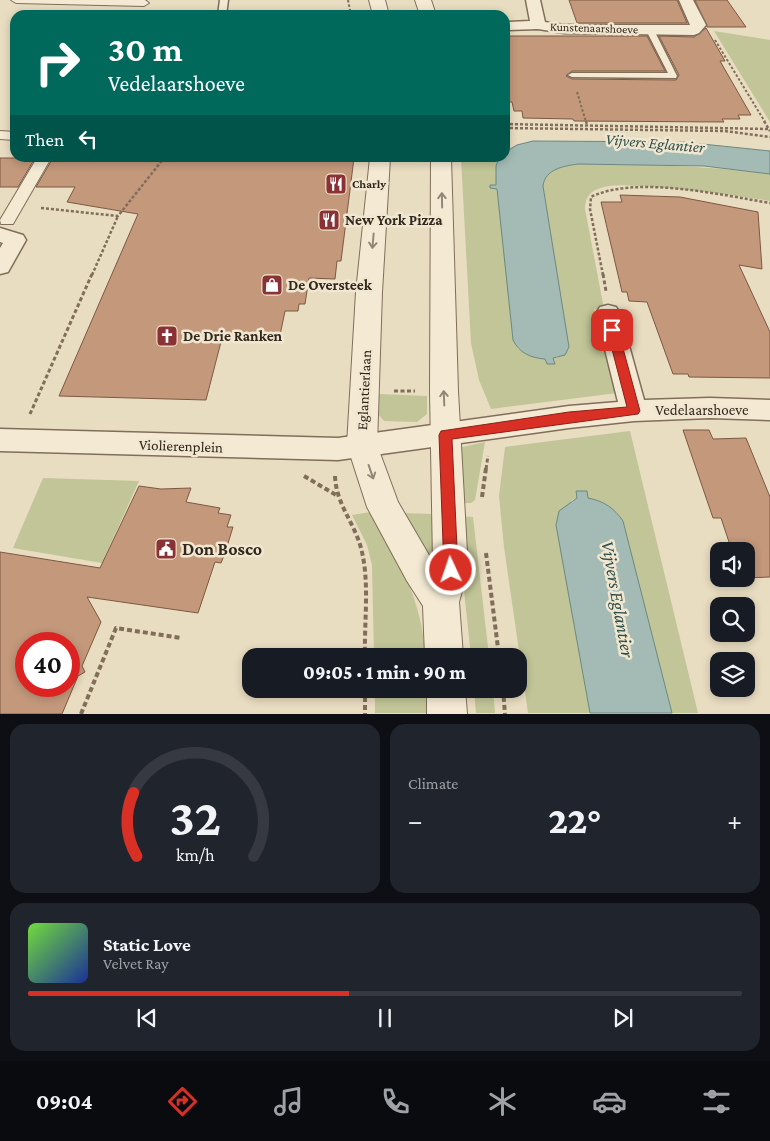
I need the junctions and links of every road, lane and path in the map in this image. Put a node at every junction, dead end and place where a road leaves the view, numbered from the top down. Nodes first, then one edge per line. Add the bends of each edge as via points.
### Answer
1 (16, 0) edge
2 (155, 0) edge
3 (533, 0) edge
4 (686, 0) edge
5 (144, 3) junction
6 (139, 10) edge
7 (538, 25) junction
8 (510, 26) edge
9 (650, 30) junction
10 (694, 30) junction
11 (572, 75) dead end
12 (510, 124) edge
13 (510, 128) edge
14 (770, 130) edge
15 (770, 137) edge
16 (42, 162) edge
17 (161, 162) edge
18 (380, 162) edge
19 (441, 162) edge
20 (770, 203) edge
21 (118, 216) junction
22 (6, 224) edge
23 (0, 267) edge
24 (608, 314) joint
25 (364, 391) junction
26 (444, 391) junction
27 (770, 410) edge
28 (634, 411) junction
29 (446, 435) junction
30 (9, 440) edge
31 (362, 445) junction
32 (441, 602) junction
33 (181, 638) dead end
34 (444, 648) edge
35 (365, 698) edge
36 (446, 698) edge
37 (503, 698) edge
38 (80, 714) edge
39 (365, 714) edge
40 (447, 714) edge
41 (505, 714) edge

1 - 5 street
2 - 5 street
3 - 7 street, Kunstenaarshoeve
4 - 10 street via 699,25
5 - 6 street
7 - 8 street, Kunstenaarshoeve
7 - 9 street, Kunstenaarshoeve via 564,29
9 - 10 street, Kunstenaarshoeve
9 - 11 lane, Kunstenaarshoeve via 673,76
10 - 14 path via 717,41
12 - 14 path
13 - 15 path via 719,131
16 - 22 street
17 - 21 path
18 -> 25 street, Eglantierlaan
26 -> 19 street
20 - 24 path via 666,190 618,187 597,192 591,197 590,209
21 - 22 path
21 - 30 path
22 - 23 street via 15,240
24 - 28 street, Vedelaarshoeve
25 - 26 path
25 - 31 street, Eglantierlaan
29 -> 26 street
27 - 28 street, Vedelaarshoeve
28 - 29 street, Vedelaarshoeve
29 - 31 street, Vedelaarshoeve
29 - 32 street via 451,570
30 - 31 street, Violierenplein via 312,450
31 -> 32 street, Eglantierlaan via 383,507
32 - 34 street
33 - 38 path via 116,628
35 - 39 path
36 - 40 street
37 - 41 path

